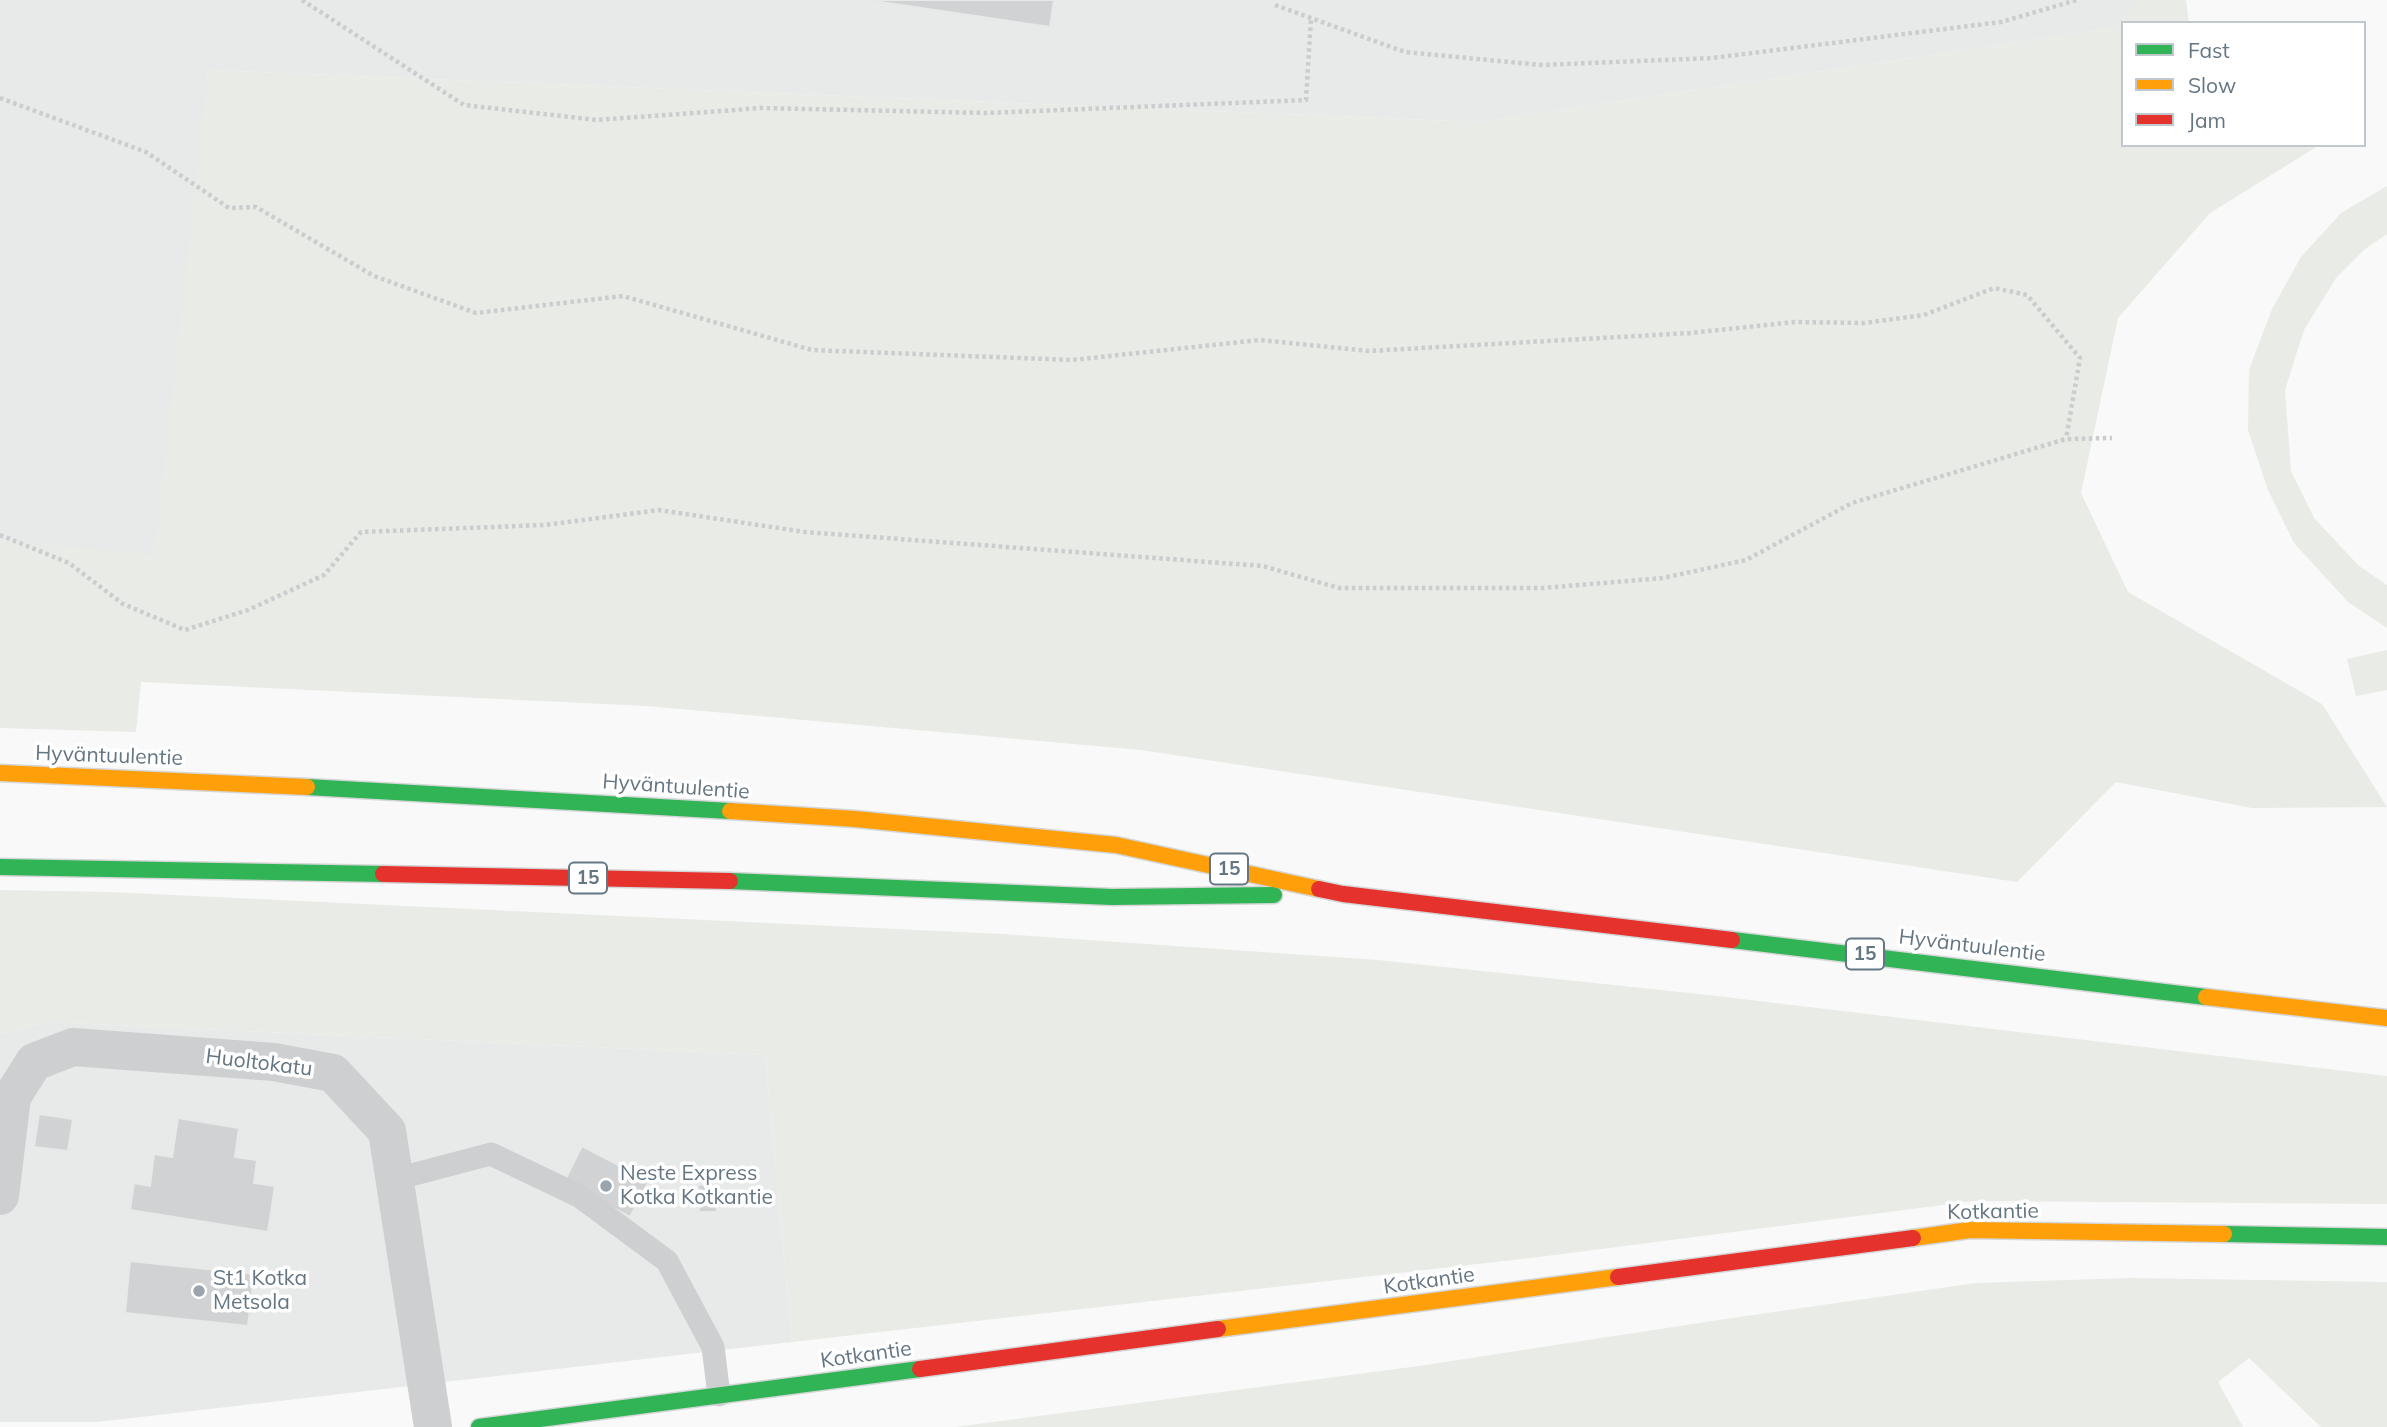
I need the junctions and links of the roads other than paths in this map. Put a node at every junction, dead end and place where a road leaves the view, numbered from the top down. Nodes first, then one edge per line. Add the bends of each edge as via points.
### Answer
1 (8, 769) edge
2 (0, 867) edge
3 (1343, 894) junction
4 (2387, 1018) edge
5 (396, 1179) junction
6 (0, 1196) edge
7 (2387, 1237) edge
8 (719, 1395) junction
9 (433, 1427) edge
10 (479, 1427) edge

1 - 3 main road, Hyväntuulentie / 15 via 855,819 1116,845
2 - 3 main road, Hyväntuulentie / 15 via 756,881 1112,897
3 - 4 main road, Hyväntuulentie / 15
5 - 6 street, Huoltokatu via 387,1131 332,1073 274,1062 73,1047 34,1062 12,1097
5 - 8 lane via 491,1154 579,1196 667,1261 713,1348
5 - 9 street, Huoltokatu
7 - 8 main road, Kotkantie via 1970,1230
8 - 10 main road, Kotkantie

